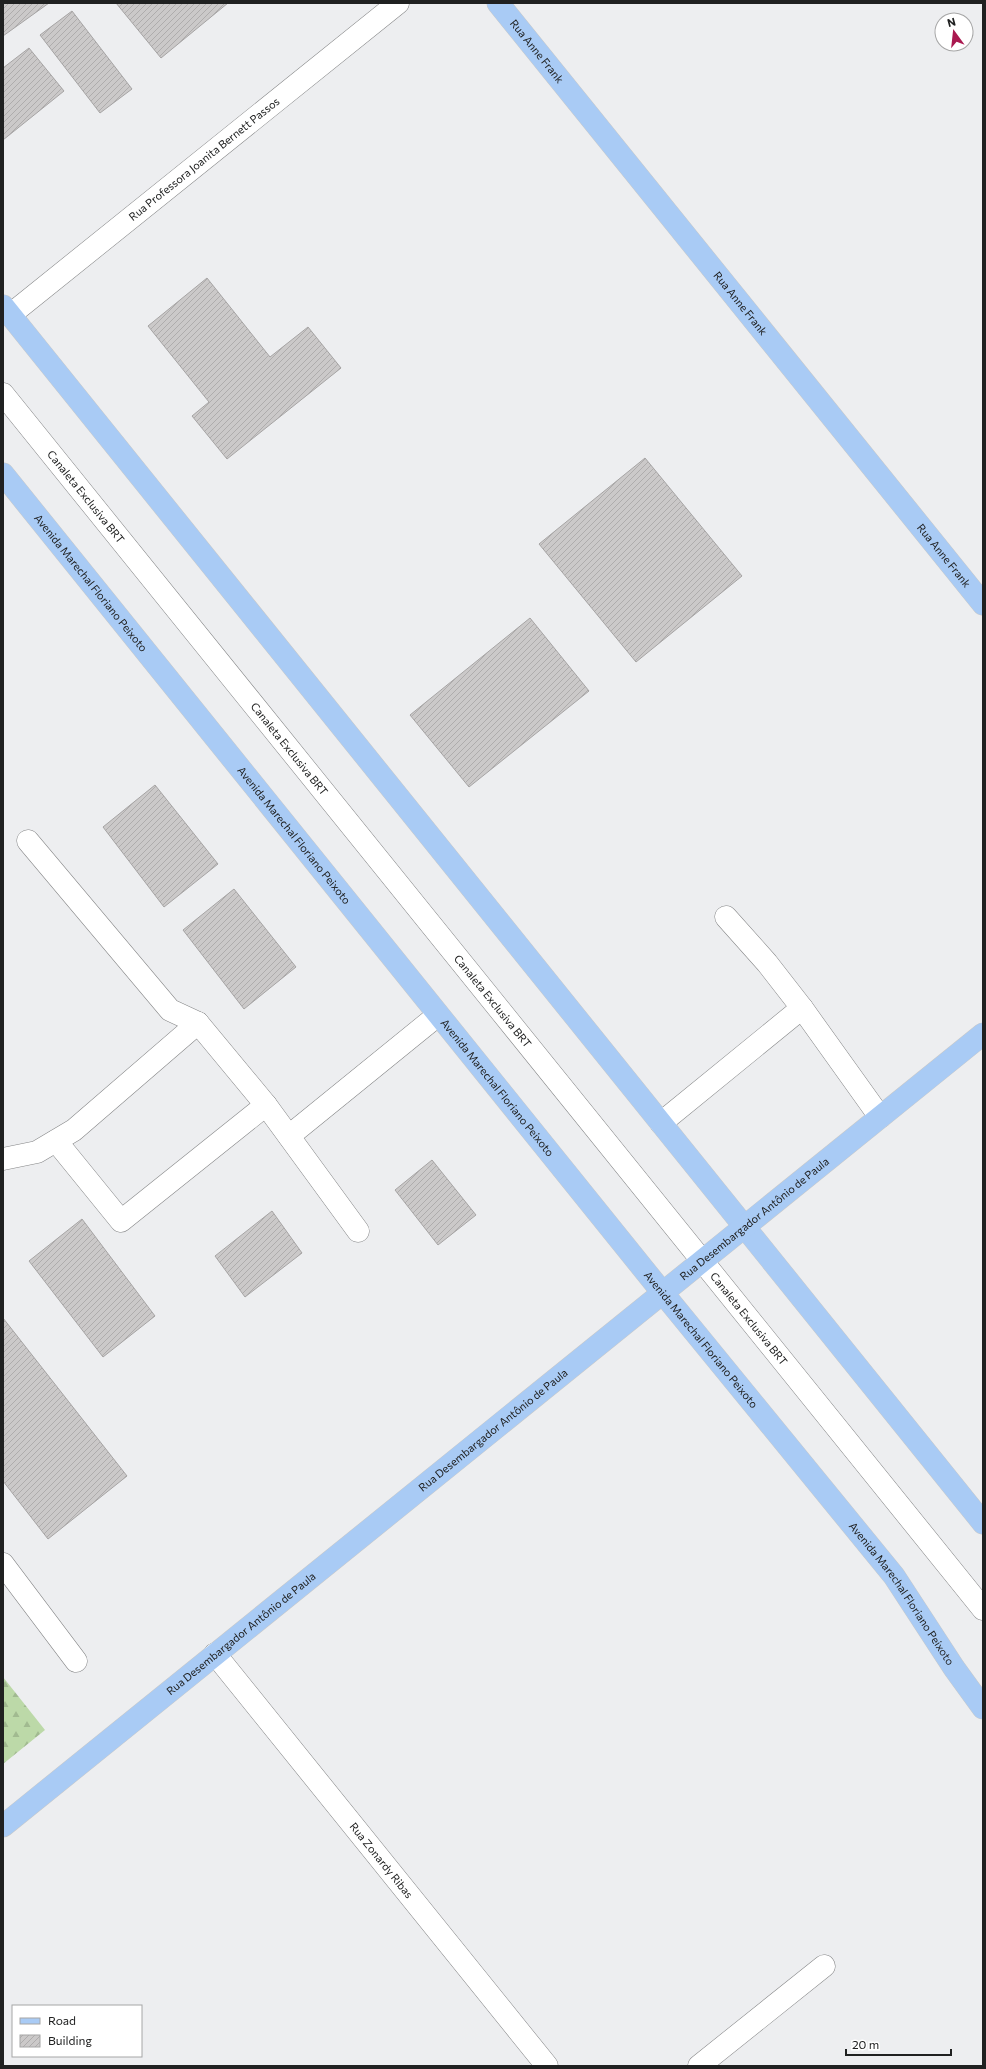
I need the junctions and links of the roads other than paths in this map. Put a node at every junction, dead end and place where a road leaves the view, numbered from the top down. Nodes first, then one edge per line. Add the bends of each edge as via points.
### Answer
1 (398, 3) edge
2 (498, 3) edge
3 (7, 310) edge
4 (3, 394) edge
5 (3, 474) edge
6 (983, 604) edge
7 (28, 841) dead end
8 (726, 917) dead end
9 (802, 1008) junction
10 (438, 1015) junction
11 (198, 1023) junction
12 (983, 1034) edge
13 (266, 1105) junction
14 (880, 1117) junction
15 (661, 1123) junction
16 (289, 1136) junction
17 (56, 1141) junction
18 (3, 1160) edge
19 (744, 1227) junction
20 (358, 1231) dead end
21 (703, 1260) junction
22 (662, 1292) junction
23 (983, 1523) edge
24 (3, 1564) edge
25 (983, 1609) edge
26 (215, 1654) junction
27 (76, 1661) dead end
28 (983, 1708) edge
29 (3, 1826) edge
30 (824, 1966) dead end
31 (546, 2066) edge
32 (699, 2066) edge

1 - 3 street, Rua Professora Joanita Bernett Passos
2 - 6 main road, Rua Anne Frank
3 - 15 main road
4 - 21 street, Canaleta Exclusiva BRT
5 - 10 main road, Avenida Marechal Floriano Peixoto
7 - 11 street via 170,1010
8 - 9 street
9 - 14 street
9 - 15 street
10 - 16 street
10 - 22 main road, Avenida Marechal Floriano Peixoto
11 - 13 street
11 - 17 street via 74,1130
12 - 14 main road, Rua Desembargador Antônio de Paula
13 - 16 street
13 - 17 street via 121,1222
14 - 19 main road, Rua Desembargador Antônio de Paula
15 - 19 main road
16 - 20 street
17 - 18 street via 38,1152
19 - 21 main road, Rua Desembargador Antônio de Paula
19 - 23 main road
21 - 22 main road, Rua Desembargador Antônio de Paula
21 - 25 street, Canaleta Exclusiva BRT
22 - 26 main road, Rua Desembargador Antônio de Paula
22 - 28 main road, Avenida Marechal Floriano Peixoto via 894,1576
24 - 27 street
26 - 29 main road, Rua Desembargador Antônio de Paula
26 - 31 street, Rua Zonardy Ribas
30 - 32 street

